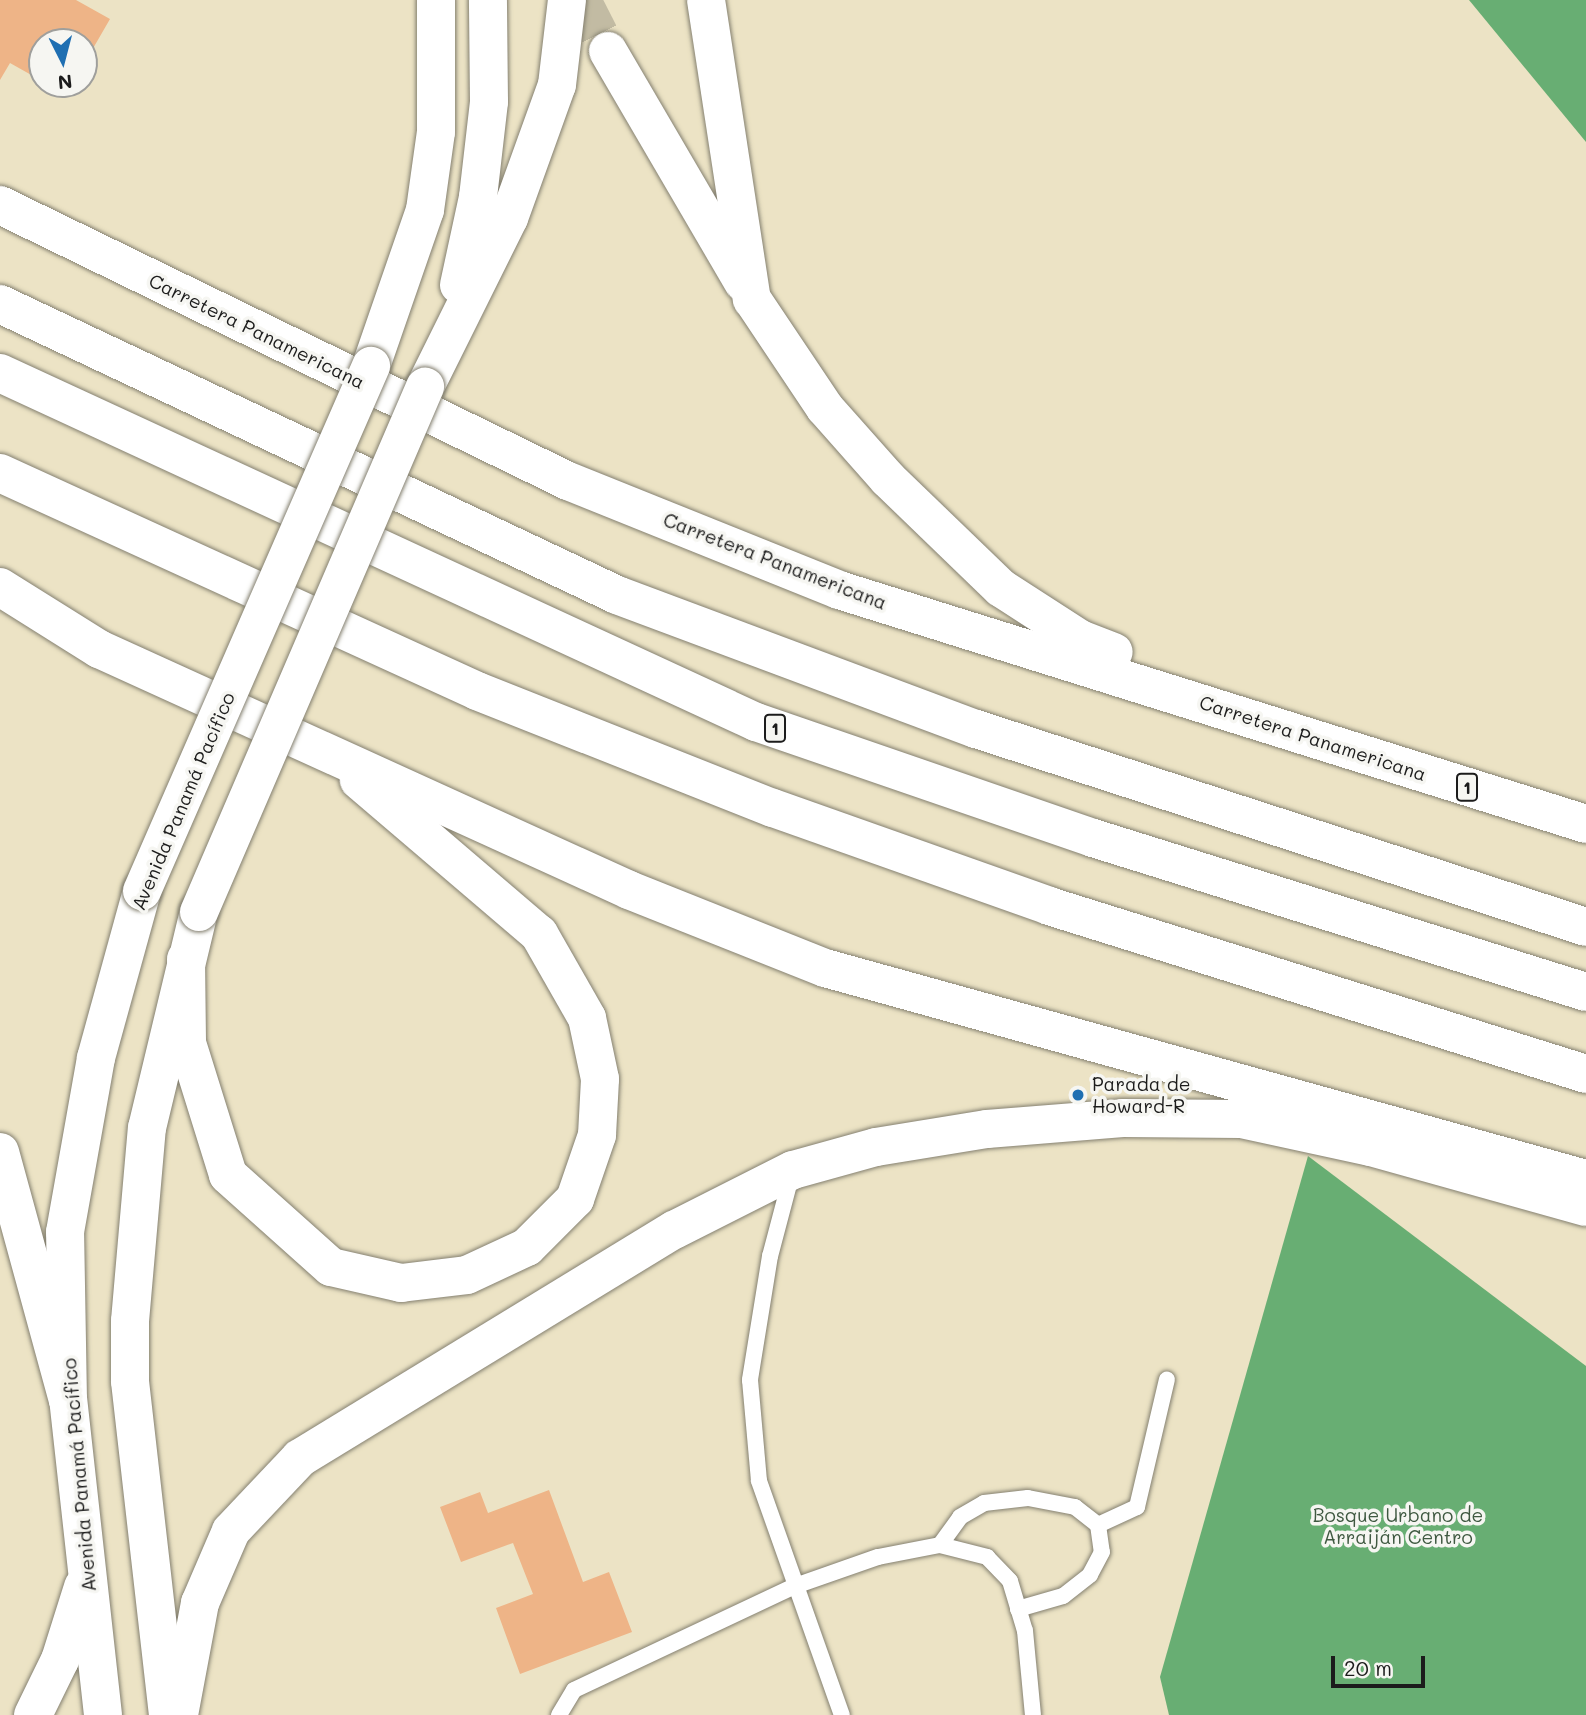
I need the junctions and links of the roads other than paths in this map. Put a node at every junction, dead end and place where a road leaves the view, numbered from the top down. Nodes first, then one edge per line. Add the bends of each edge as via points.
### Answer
1 (436, 0) edge
2 (488, 0) edge
3 (567, 0) edge
4 (706, 0) edge
5 (608, 51) tunnel mouth
6 (0, 205) edge
7 (752, 299) junction
8 (0, 303) edge
9 (442, 348) junction
10 (0, 373) edge
11 (0, 473) edge
12 (0, 587) edge
13 (316, 746) junction
14 (1348, 751) junction
15 (1586, 824) edge
16 (1586, 926) edge
17 (186, 958) junction
18 (1586, 992) edge
19 (1586, 1074) edge
20 (0, 1152) edge
21 (793, 1170) junction
22 (1586, 1179) edge
23 (1586, 1208) edge
24 (1167, 1379) dead end
25 (68, 1400) junction
26 (1098, 1525) junction
27 (940, 1545) junction
28 (88, 1571) junction
29 (795, 1586) junction
30 (1018, 1609) junction
31 (33, 1715) edge
32 (103, 1715) edge
33 (168, 1715) edge
34 (179, 1715) edge
35 (559, 1715) edge
36 (842, 1715) edge
37 (1032, 1715) edge

1 - 25 main road, Avenida Panamá Pacífico, bridge via 436,132 425,210 371,366 142,891 96,1058 65,1232
2 - 9 main road via 489,102 478,197
3 - 9 main road via 557,85 509,218
4 - 7 main road
5 - 7 main road
6 - 14 main road, Carretera Panamericana / 1 via 581,486 839,590
7 - 14 main road via 825,408 888,479 1001,588 1080,639
8 - 16 main road via 617,595 976,729
9 - 17 main road, bridge via 200,912
10 - 18 main road, 1 via 756,722 1093,838
11 - 19 main road via 477,691 773,808 1049,906
12 - 13 main road via 99,649
13 - 17 main road via 539,934 580,1006 600,1079 597,1135 575,1199 527,1247 467,1275 401,1283 331,1267 228,1175 187,1043
13 - 22 main road via 629,890 825,968
14 - 15 main road, Carretera Panamericana / 1
17 - 33 main road via 147,1128 130,1321 130,1381
20 - 25 main road
21 - 23 main road via 876,1147 987,1129 1123,1118 1241,1119 1371,1147
21 - 29 lane via 770,1256 750,1380 760,1481
21 - 34 main road via 674,1230 300,1458 231,1531 200,1603
24 - 26 lane via 1137,1507
25 - 28 main road, Avenida Panamá Pacífico
26 - 27 lane via 1075,1507 1028,1498 995,1502 960,1517
26 - 30 lane via 1102,1552 1090,1575 1063,1596
27 - 29 lane via 878,1557
27 - 30 lane via 987,1557 1010,1581
28 - 31 main road via 60,1660
28 - 32 main road, Avenida Panamá Pacífico
29 - 35 lane via 574,1690
29 - 36 lane
30 - 37 lane

